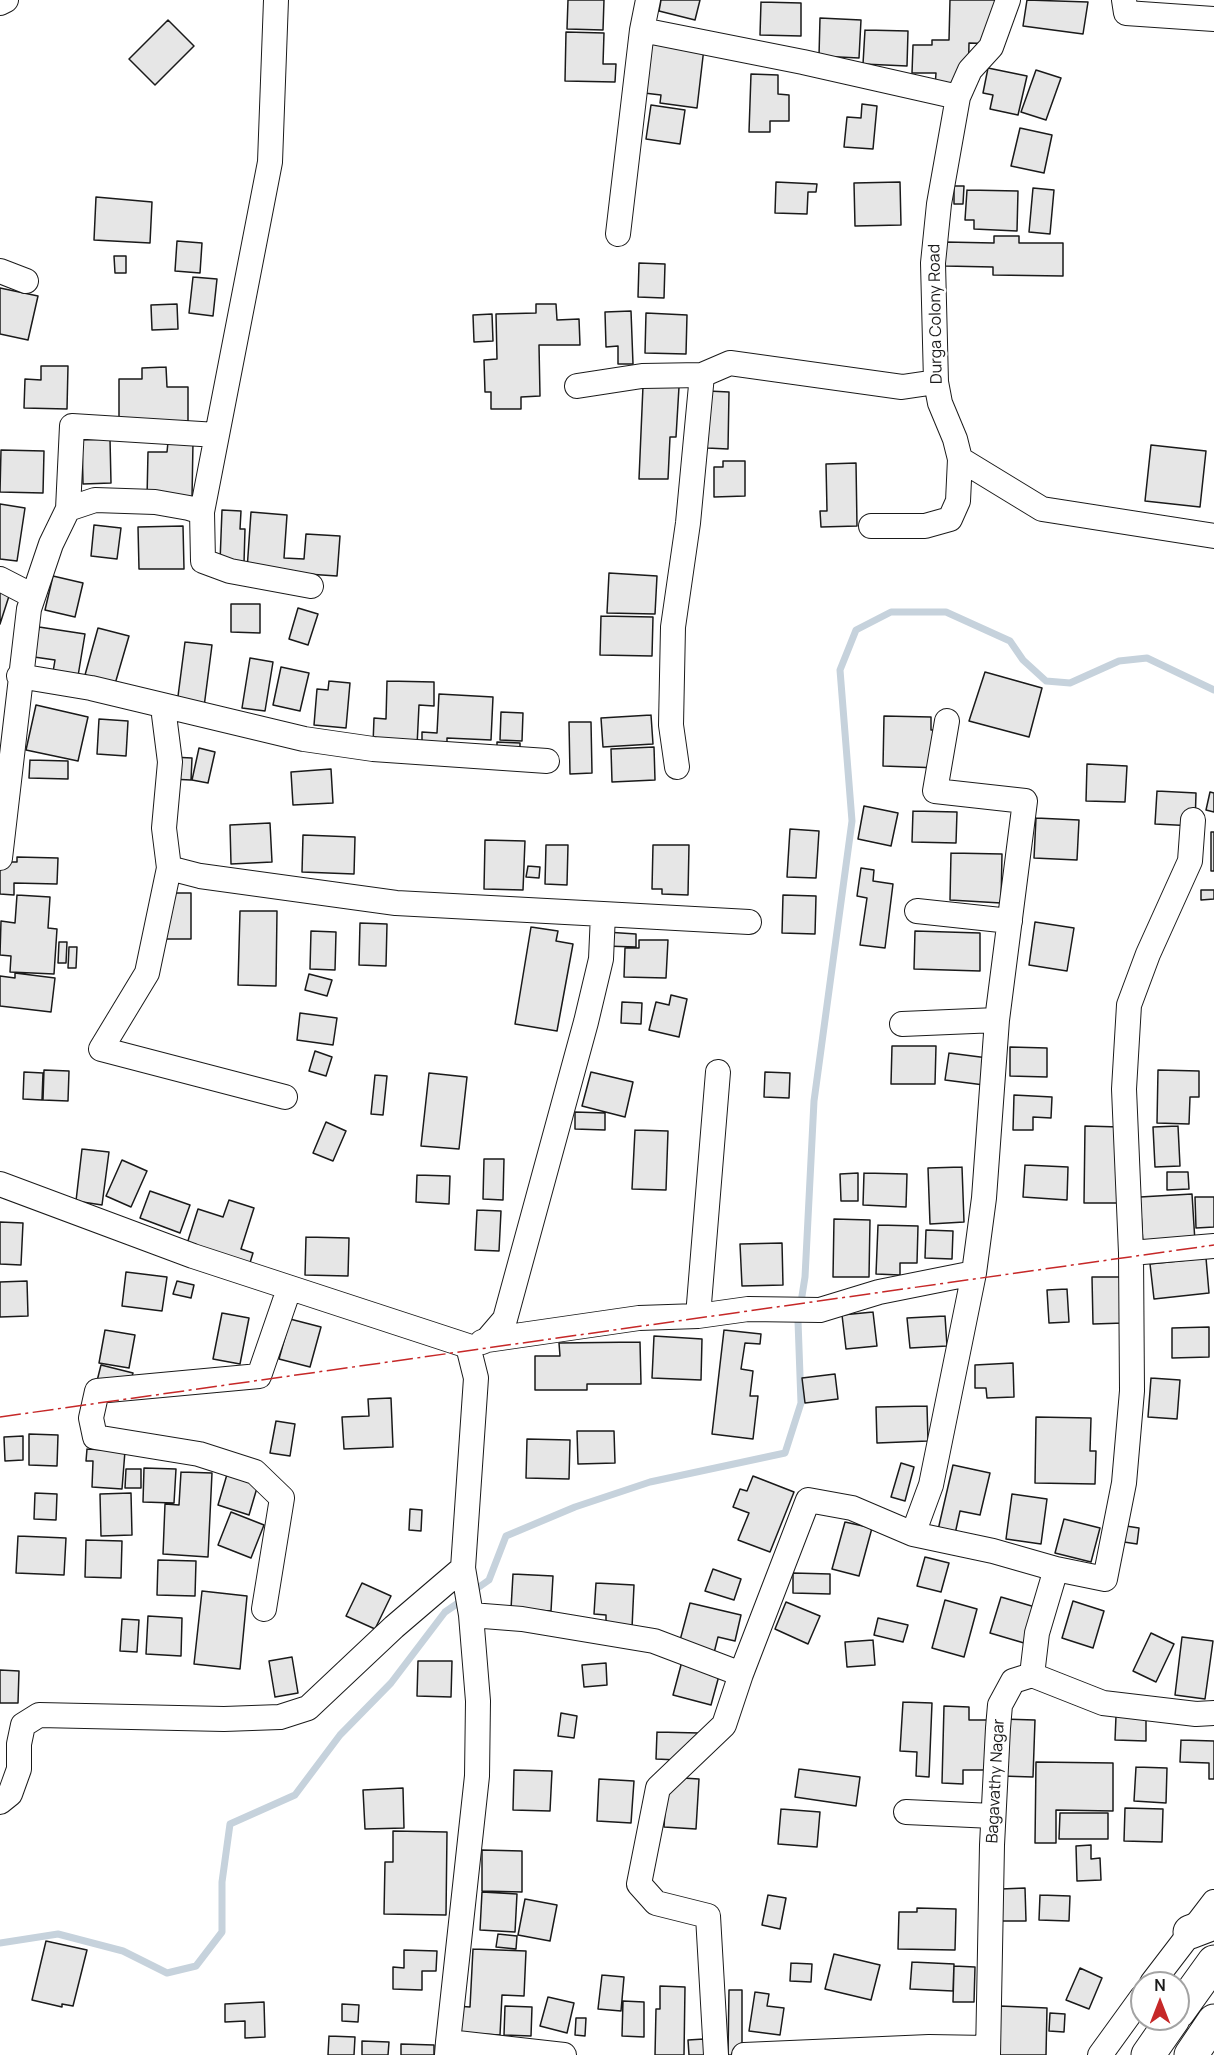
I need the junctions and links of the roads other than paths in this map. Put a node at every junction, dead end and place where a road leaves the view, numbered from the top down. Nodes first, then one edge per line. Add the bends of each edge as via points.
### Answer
1 (6, 0) edge
2 (276, 0) edge
3 (648, 0) edge
4 (1008, 0) edge
5 (1124, 0) edge
6 (0, 3) edge
7 (1214, 19) edge
8 (642, 30) junction
9 (958, 97) junction
10 (618, 234) dead end
11 (0, 272) edge
12 (26, 281) dead end
13 (702, 375) junction
14 (936, 382) junction
15 (577, 386) dead end
16 (217, 435) junction
17 (960, 459) junction
18 (68, 509) junction
19 (202, 512) junction
20 (871, 526) dead end
21 (1214, 536) edge
22 (0, 579) edge
23 (310, 586) dead end
24 (33, 596) junction
25 (19, 676) junction
26 (163, 707) junction
27 (947, 721) dead end
28 (547, 761) dead end
29 (677, 767) dead end
30 (1193, 820) dead end
31 (0, 858) edge
32 (169, 867) junction
33 (917, 911) dead end
34 (603, 914) junction
35 (1010, 921) junction
36 (749, 922) dead end
37 (997, 1020) junction
38 (902, 1024) dead end
39 (718, 1072) dead end
40 (285, 1097) dead end
41 (0, 1184) edge
42 (1214, 1246) edge
43 (1131, 1253) junction
44 (974, 1273) junction
45 (289, 1289) junction
46 (698, 1316) junction
47 (478, 1343) junction
48 (913, 1534) junction
49 (1056, 1569) junction
50 (468, 1593) junction
51 (264, 1609) dead end
52 (741, 1674) junction
53 (1032, 1676) junction
54 (1214, 1713) edge
55 (0, 1802) edge
56 (906, 1812) dead end
57 (993, 1816) junction
58 (1214, 1902) edge
59 (1202, 1928) edge
60 (1214, 1962) edge
61 (1163, 1971) edge
62 (1190, 1995) edge
63 (1130, 2014) edge
64 (1214, 2020) edge
65 (1165, 2031) edge
66 (447, 2048) edge
67 (988, 2051) edge
68 (564, 2055) edge
69 (716, 2055) edge
70 (744, 2055) edge
71 (1100, 2055) edge
72 (1148, 2055) edge
73 (1191, 2055) edge

1 - 6 street
2 - 16 street via 270,162
3 - 8 street
4 - 9 street, Durga Colony Road via 990,46 970,70
5 - 7 street via 1126,13
8 - 9 street
8 - 10 street
9 - 14 street, Durga Colony Road via 933,263
11 - 12 street
13 - 14 street via 730,363 902,387
13 - 15 street via 642,376
13 - 29 street via 688,523 673,627 671,725
14 - 17 street, Durga Colony Road
16 - 18 street via 72,426
16 - 19 street
17 - 20 street, Durga Colony Road via 958,501 950,519 925,526
17 - 21 street via 1042,509
18 - 19 street via 95,500 155,502
18 - 24 street
19 - 23 street via 203,561 230,571
22 - 24 street
24 - 25 street
25 - 26 street via 91,688
25 - 31 street
26 - 28 street via 327,743
26 - 32 street via 170,762 164,828
27 - 35 street via 935,791 1025,801
30 - 43 street via 1190,861 1129,1005 1124,1089
32 - 34 street via 200,876 396,903
32 - 40 street via 147,973 101,1049
33 - 35 street
34 - 36 street
34 - 47 street via 601,959 505,1319
35 - 37 street
37 - 38 street
37 - 44 street via 985,1187
39 - 46 street
41 - 45 street
42 - 43 street
43 - 49 street via 1131,1403 1124,1483 1105,1579
44 - 46 street via 879,1292 820,1310 748,1309
44 - 48 street via 931,1485
45 - 47 street
45 - 51 street via 259,1376 98,1391 91,1418 95,1437 199,1454 255,1472 282,1498
46 - 47 street via 639,1318
47 - 50 street
48 - 49 street
48 - 52 street via 852,1509 808,1500
49 - 53 street via 1037,1634
50 - 52 street via 522,1619 654,1641
50 - 55 street via 394,1627 308,1708 280,1717 39,1714 23,1725 19,1769 10,1794
50 - 66 street via 478,1701 477,1776
52 - 69 street via 724,1725 658,1788 639,1884 656,1903 708,1916
53 - 54 street via 1103,1703
53 - 57 street, Bagavathy Nagar via 1013,1680 1000,1705
56 - 57 street
57 - 67 street, Bagavathy Nagar
58 - 59 street
59 - 61 street
60 - 62 highway
63 - 71 street
64 - 73 highway
65 - 72 highway
66 - 68 street
67 - 70 street

